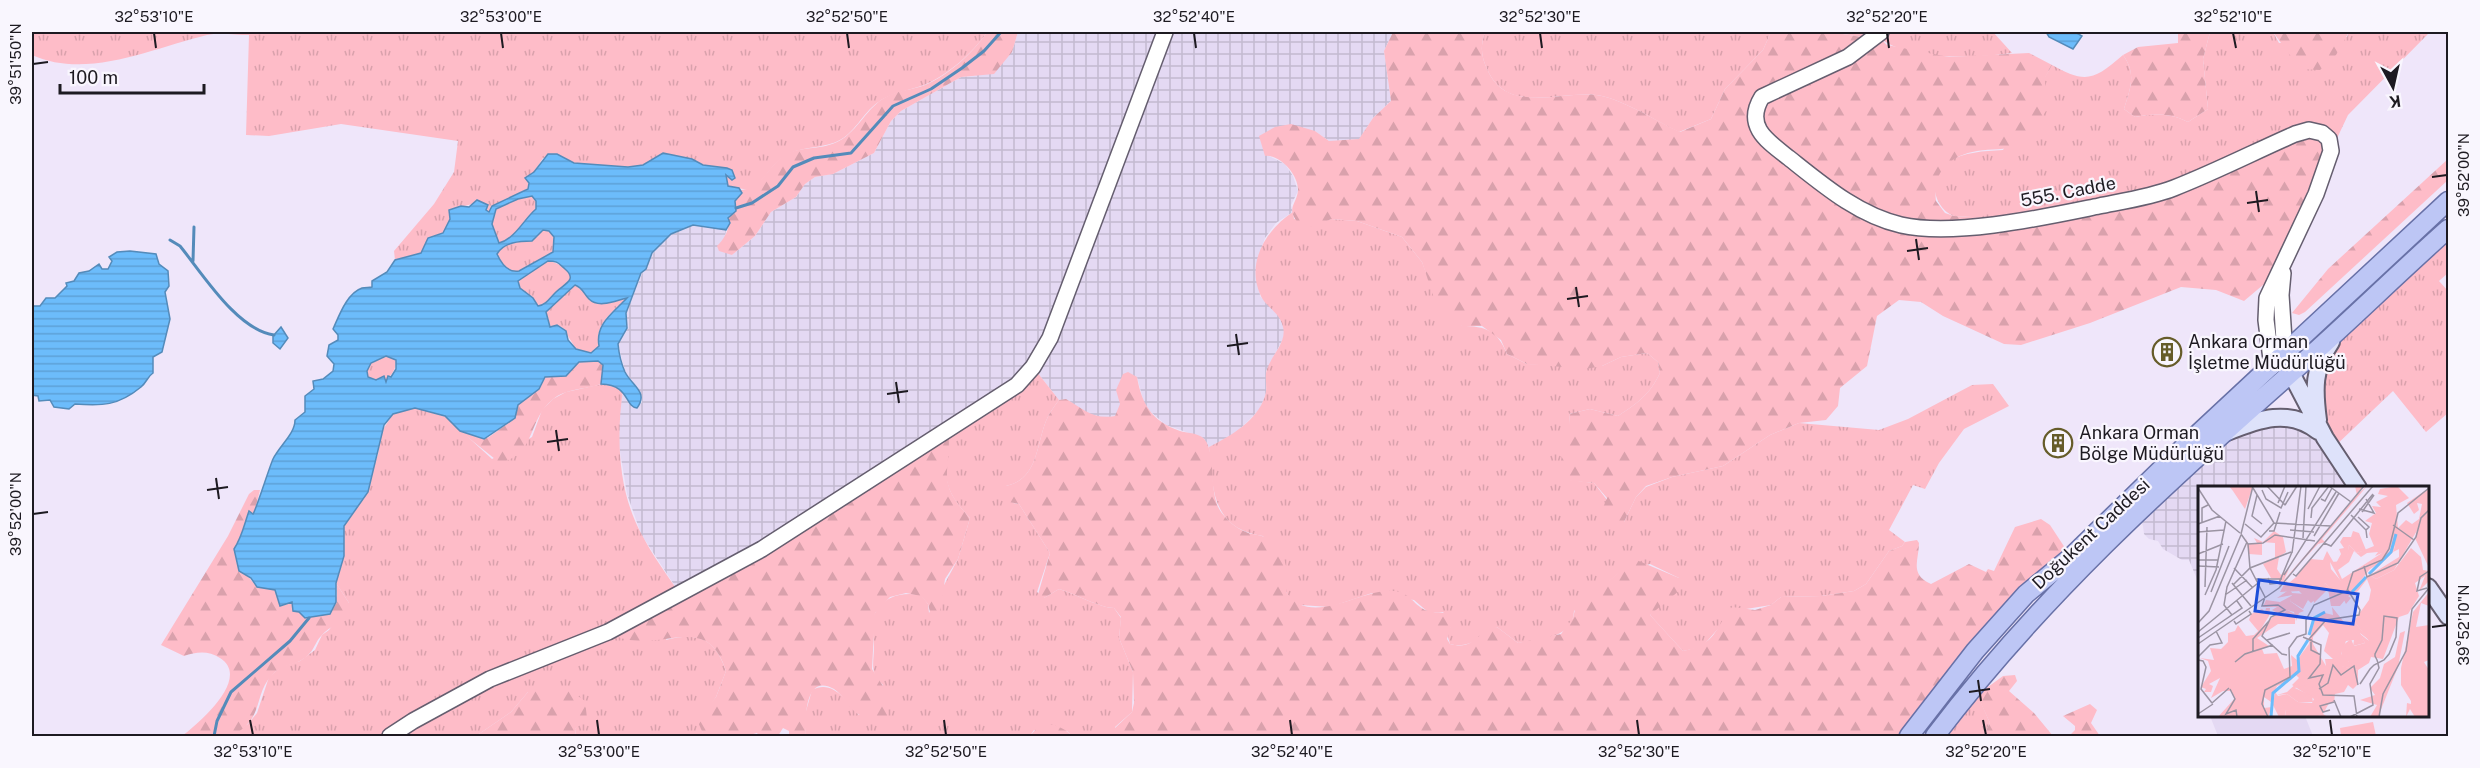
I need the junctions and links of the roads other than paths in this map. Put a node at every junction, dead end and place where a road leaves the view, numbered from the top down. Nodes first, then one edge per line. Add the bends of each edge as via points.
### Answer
1 (1165, 32) edge
2 (1881, 32) edge
3 (2448, 201) edge
4 (2448, 229) edge
5 (2284, 264) junction
6 (2281, 318) junction
7 (2314, 328) junction
8 (2338, 331) junction
9 (2282, 370) junction
10 (2321, 433) junction
11 (2218, 435) junction
12 (2357, 486) edge
13 (2429, 590) edge
14 (2448, 616) edge
15 (390, 736) edge
16 (1909, 736) edge
17 (1935, 736) edge

1 - 15 street via 1050,338 1017,385 762,549 608,632 490,679
2 - 5 street, 555. Cadde via 1848,57 1762,97 1755,108 1760,133 1849,204 1902,225 1967,227 2026,220 2172,189 2295,134 2309,130 2322,133 2329,139 2331,151
3 - 7 main road, Doğukent Caddesi
4 - 8 main road, Doğukent Caddesi
5 - 6 street
5 - 9 street, 555. Cadde via 2266,307
6 - 7 street via 2295,329
6 - 9 street
7 - 9 main road, Doğukent Caddesi
8 - 9 main road, Doğukent Caddesi
8 - 10 main road via 2315,374
9 - 10 main road
9 - 11 main road, Doğukent Caddesi
9 - 16 main road, Doğukent Caddesi via 2187,444 2071,557 2026,594 1975,651
10 - 11 main road via 2304,421 2282,416
10 - 12 main road
11 - 17 main road, Doğukent Caddesi via 2041,610
13 - 14 main road

